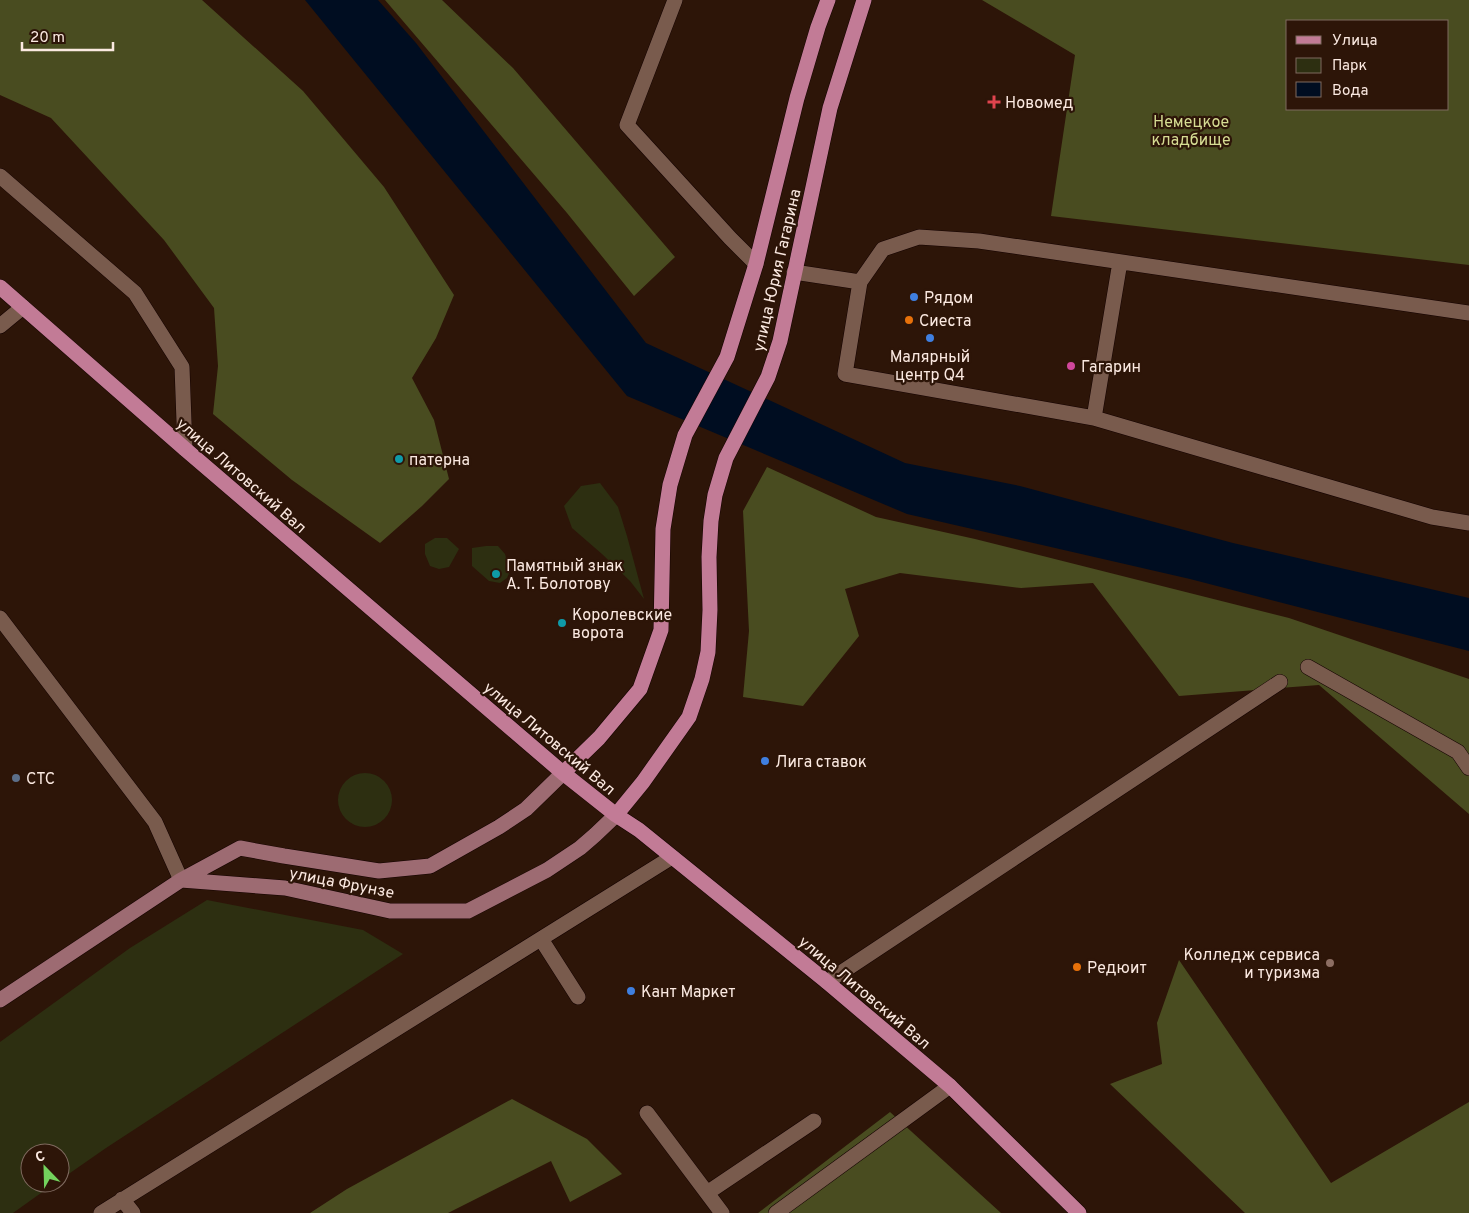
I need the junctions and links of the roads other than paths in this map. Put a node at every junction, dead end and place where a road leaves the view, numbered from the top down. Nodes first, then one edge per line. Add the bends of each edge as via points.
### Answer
1 (675, 0) edge
2 (828, 0) edge
3 (864, 0) edge
4 (0, 176) edge
5 (1120, 262) junction
6 (756, 264) junction
7 (794, 272) junction
8 (860, 282) junction
9 (0, 287) edge
10 (23, 307) junction
11 (1469, 313) edge
12 (0, 326) edge
13 (1094, 418) junction
14 (185, 449) junction
15 (1469, 523) edge
16 (0, 618) edge
17 (1308, 667) dead end
18 (1280, 682) dead end
19 (1469, 768) edge
20 (563, 773) junction
21 (616, 815) junction
22 (672, 857) junction
23 (181, 880) junction
24 (541, 939) junction
25 (827, 982) junction
26 (578, 997) dead end
27 (0, 1000) edge
28 (950, 1086) junction
29 (647, 1113) dead end
30 (814, 1121) dead end
31 (707, 1193) junction
32 (122, 1199) junction
33 (783, 1211) edge
34 (101, 1213) edge
35 (133, 1213) edge
36 (722, 1213) edge
37 (1079, 1213) edge

1 - 6 lane via 627,125
2 - 6 main road, улица Юрия Гагарина via 797,98
3 - 7 main road, улица Юрия Гагарина via 830,108
4 - 14 lane via 135,292 182,367
5 - 8 lane via 980,241 919,237 882,249
5 - 11 lane
5 - 13 lane
6 - 20 main road, улица Юрия Гагарина via 727,357 685,435 670,485 663,529 660,630 640,689 599,738
7 - 8 lane
7 - 21 main road, улица Юрия Гагарина via 780,341 768,377 726,458 715,495 710,521 708,652 702,679 688,717
8 - 13 lane via 845,374
9 - 10 main road, улица Литовский Вал
10 - 12 lane
10 - 14 main road, улица Литовский Вал
13 - 15 lane via 1432,517
14 - 20 main road, улица Литовский Вал
16 - 23 lane via 155,822
17 - 19 lane via 1458,752
18 - 25 lane
20 - 21 main road, улица Литовский Вал
20 - 23 main road, улица Фрунзе via 526,809 430,866 379,871 240,848
21 - 22 main road, улица Литовский Вал
21 - 23 main road, улица Фрунзе via 580,848 547,870 468,911 390,911 286,888
22 - 24 lane
22 - 25 main road, улица Литовский Вал
23 - 27 main road, улица Фрунзе
24 - 26 lane
24 - 32 lane
25 - 28 main road, улица Литовский Вал
28 - 33 lane
28 - 37 main road, улица Литовский Вал
29 - 31 lane
30 - 31 lane
31 - 36 lane
32 - 34 lane
32 - 35 lane

